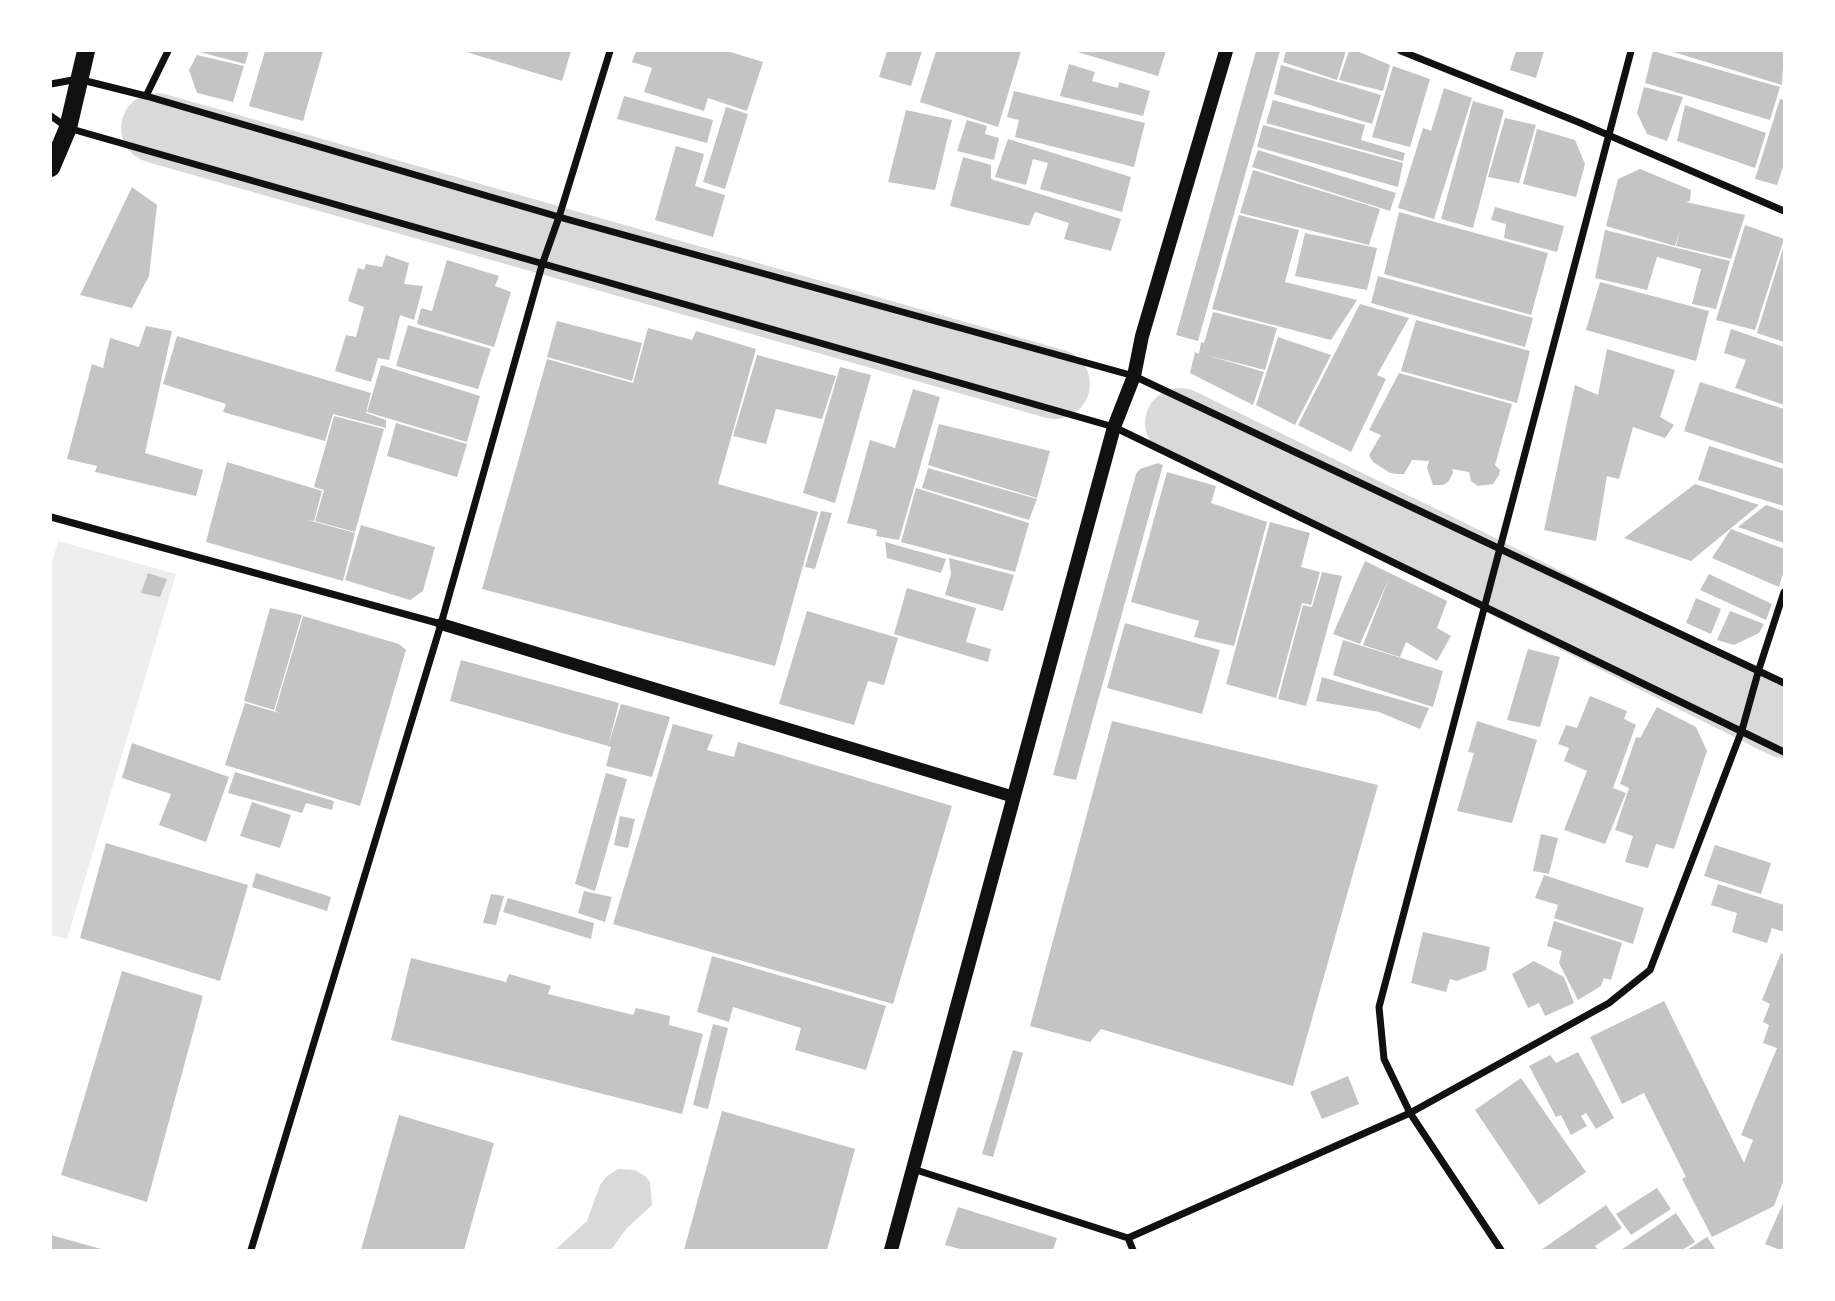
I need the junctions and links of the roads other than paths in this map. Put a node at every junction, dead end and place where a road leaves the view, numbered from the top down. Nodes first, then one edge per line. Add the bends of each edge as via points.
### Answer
1 (86, 51) edge
2 (168, 51) edge
3 (610, 51) edge
4 (1226, 51) edge
5 (1401, 51) edge
6 (1631, 51) edge
7 (78, 79) junction
8 (51, 84) edge
9 (146, 96) junction
10 (51, 116) edge
11 (68, 128) junction
12 (1609, 135) junction
13 (51, 168) edge
14 (1784, 211) edge
15 (559, 217) junction
16 (542, 265) junction
17 (1134, 376) junction
18 (1114, 427) junction
19 (51, 517) edge
20 (1500, 549) junction
21 (1784, 592) edge
22 (1485, 605) junction
23 (441, 625) junction
24 (1759, 670) junction
25 (1784, 683) edge
26 (1742, 730) junction
27 (1784, 752) edge
28 (1014, 797) junction
29 (1410, 1113) junction
30 (913, 1169) junction
31 (1128, 1238) junction
32 (251, 1250) edge
33 (891, 1250) edge
34 (1133, 1250) edge
35 (1501, 1250) edge

1 - 7 main road
2 - 9 street
3 - 15 street
4 - 17 main road
5 - 12 street
6 - 12 street
7 - 8 street
7 - 9 street
7 - 11 main road
9 - 15 street
10 - 11 street
11 - 13 main road
11 - 16 street
12 - 14 street
12 - 20 street
15 - 16 street
15 - 17 street
16 - 18 street
16 - 23 street
17 - 18 main road
17 - 20 street
18 - 22 street
18 - 28 main road
19 - 23 street
20 - 22 street
20 - 24 street
21 - 24 street
22 - 26 street
22 - 29 street via 1379,1007 1384,1059
23 - 28 street
23 - 32 street
24 - 25 street
24 - 26 street
26 - 27 street
26 - 29 street via 1650,970 1609,1003
28 - 30 main road
29 - 31 street
29 - 35 street
30 - 31 street
30 - 33 main road
31 - 34 street

